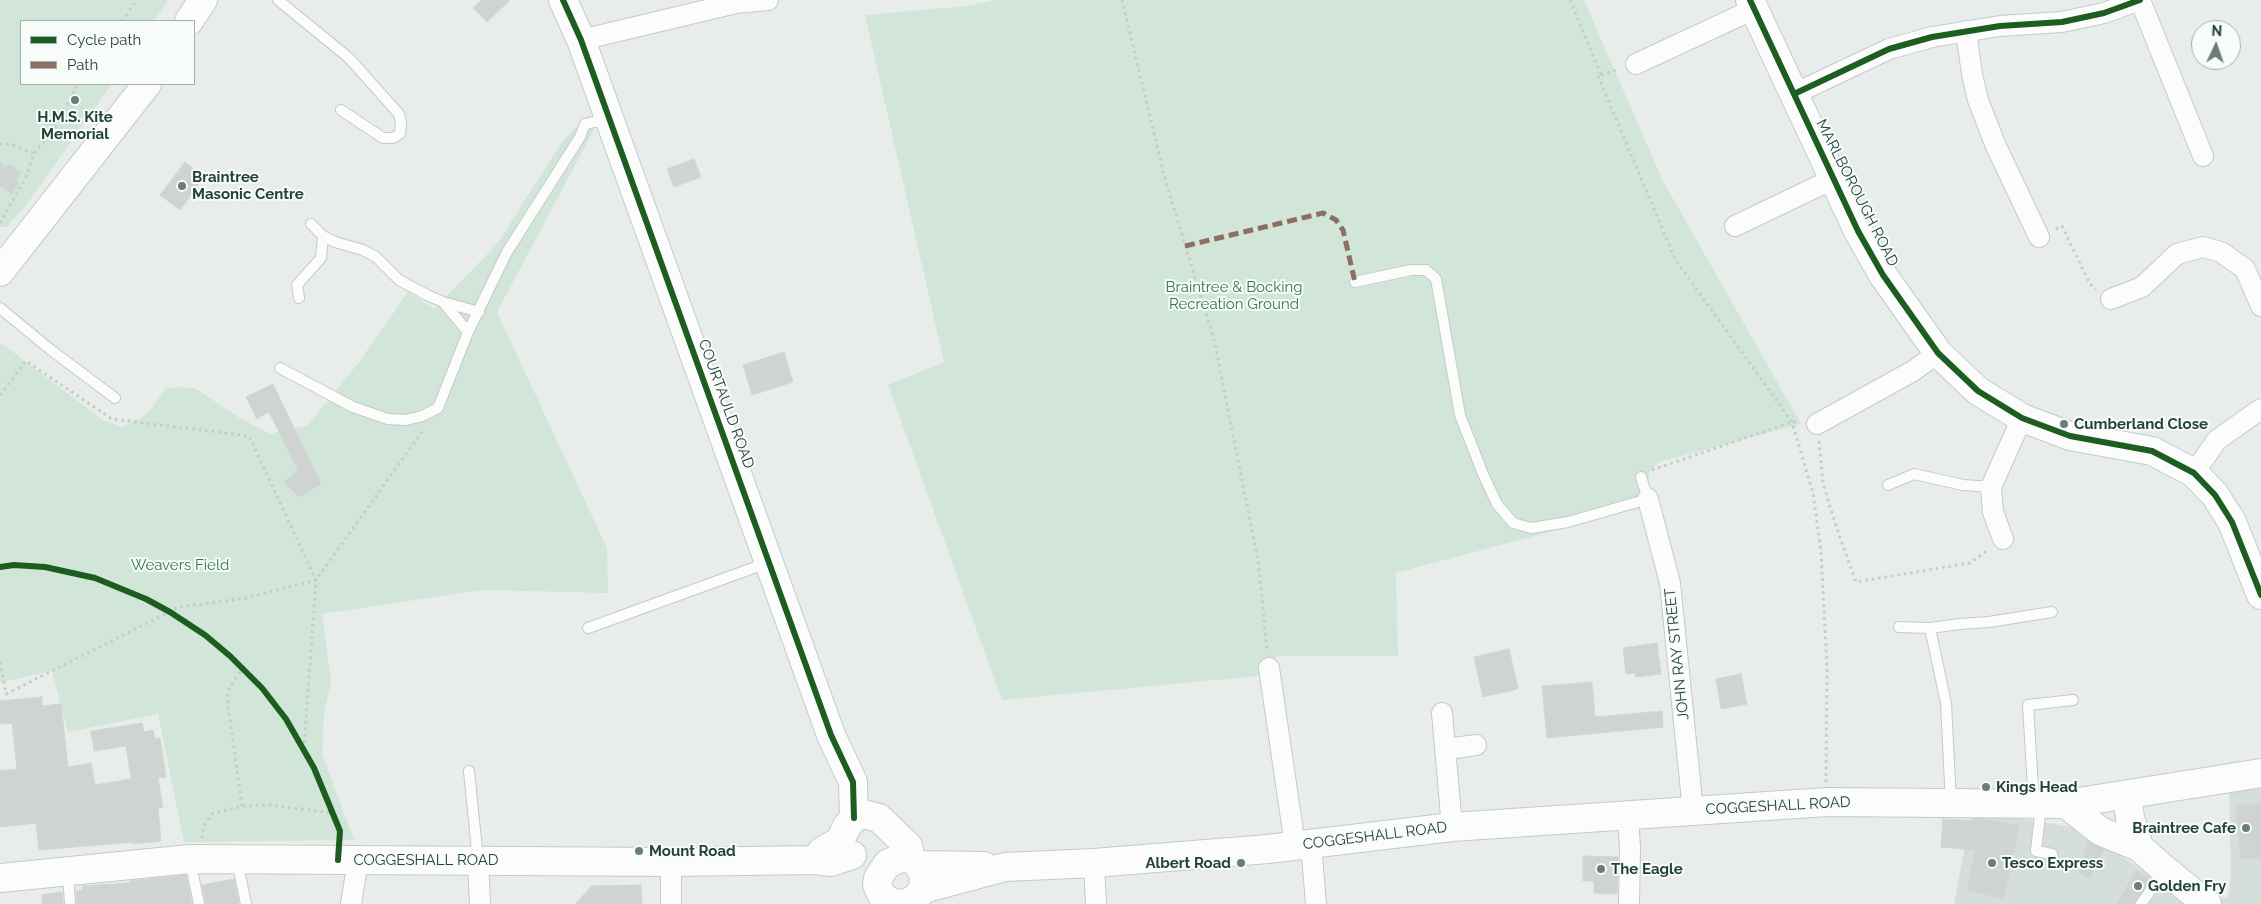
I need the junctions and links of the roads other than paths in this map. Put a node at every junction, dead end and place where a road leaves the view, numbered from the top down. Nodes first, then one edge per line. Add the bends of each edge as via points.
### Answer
1 (203, 0) edge
2 (278, 0) edge
3 (562, 0) edge
4 (768, 0) edge
5 (2140, 0) edge
6 (745, 1) edge
7 (1752, 4) edge
8 (190, 20) edge
9 (1966, 31) junction
10 (581, 40) junction
11 (1636, 64) dead end
12 (146, 85) edge
13 (1794, 94) junction
14 (341, 110) dead end
15 (609, 118) junction
16 (2203, 156) dead end
17 (1833, 180) junction
18 (311, 224) dead end
19 (1735, 226) dead end
20 (323, 236) junction
21 (2040, 237) road end
22 (4, 259) edge
23 (1355, 282) dead end
24 (299, 298) dead end
25 (2111, 299) road end
26 (443, 302) junction
27 (2261, 306) edge
28 (0, 308) edge
29 (479, 312) junction
30 (468, 332) junction
31 (1938, 354) junction
32 (280, 368) dead end
33 (115, 398) dead end
34 (2261, 409) edge
35 (2022, 418) junction
36 (1817, 424) road end
37 (2194, 473) junction
38 (1641, 477) road end
39 (1888, 485) dead end
40 (1991, 487) junction
41 (1648, 499) junction
42 (2003, 539) road end
43 (770, 562) junction
44 (2261, 595) edge
45 (2052, 612) dead end
46 (1899, 627) dead end
47 (588, 628) dead end
48 (1930, 628) junction
49 (1269, 668) road end
50 (2073, 700) dead end
51 (1442, 713) dead end
52 (1476, 745) dead end
53 (1447, 750) junction
54 (469, 771) dead end
55 (2261, 773) edge
56 (2127, 795) junction
57 (1951, 804) junction
58 (2047, 804) junction
59 (1693, 811) junction
60 (1628, 816) junction
61 (1452, 827) junction
62 (862, 835) junction
63 (1303, 844) junction
64 (2140, 846) junction
65 (2052, 854) dead end
66 (194, 859) junction
67 (236, 859) junction
68 (358, 860) junction
69 (478, 861) junction
70 (671, 862) junction
71 (1094, 863) junction
72 (2165, 870) junction
73 (68, 872) junction
74 (0, 878) edge
75 (912, 884) edge
76 (875, 893) edge
77 (70, 904) edge
78 (199, 904) edge
79 (246, 904) edge
80 (351, 904) edge
81 (480, 904) edge
82 (672, 904) edge
83 (1096, 904) edge
84 (1316, 904) edge
85 (1629, 904) edge
86 (2141, 904) edge
87 (2207, 904) edge

1 - 8 main road
2 - 14 lane via 350,58 399,114 400,134 383,138
3 - 10 main road, COURTAULD ROAD
4 - 6 street
5 - 9 street via 2104,13 2062,22
5 - 16 street
6 - 10 street
7 - 11 street
7 - 13 main road, MARLBOROUGH ROAD
9 - 13 street via 1890,49
9 - 21 street via 1978,100 1995,144
10 - 15 main road, COURTAULD ROAD
12 - 22 main road
13 - 17 main road, MARLBOROUGH ROAD
15 - 29 lane via 585,124 507,252
15 - 43 main road, COURTAULD ROAD
17 - 19 street
17 - 31 main road, MARLBOROUGH ROAD via 1883,275
18 - 20 lane
20 - 24 lane via 321,258 297,285
20 - 26 lane via 376,257 399,280
23 - 41 lane via 1418,270 1426,270 1436,280 1460,415 1497,504 1513,522 1531,528 1568,522
25 - 27 street via 2142,287 2177,254 2203,247 2221,252 2246,269
26 - 29 lane
26 - 30 lane
28 - 33 lane
29 - 30 lane
30 - 32 lane via 438,408 406,420 353,407
31 - 35 main road, MARLBOROUGH ROAD via 1978,390
31 - 36 street
34 - 37 street via 2217,440
35 - 37 main road, MARLBOROUGH ROAD via 2070,436 2152,452
35 - 40 street
37 - 44 main road, MARLBOROUGH ROAD via 2215,495 2232,522
38 - 41 lane
39 - 40 lane via 1914,474 1963,485
40 - 42 street via 1993,512
41 - 59 street, JOHN RAY STREET via 1670,583
43 - 47 lane
43 - 62 main road, COURTAULD ROAD via 832,735 853,782
45 - 48 lane
46 - 48 lane
48 - 57 lane via 1946,703
49 - 63 street, COGGESHALL ROAD
50 - 58 lane via 2028,705
51 - 53 street
52 - 53 street
53 - 61 street
54 - 69 lane
55 - 56 main road, COGGESHALL ROAD
56 - 58 main road, COGGESHALL ROAD
56 - 64 main road via 2130,818
57 - 58 main road, COGGESHALL ROAD
57 - 59 main road, COGGESHALL ROAD via 1827,802
58 - 64 main road via 2100,831
58 - 65 lane via 2036,851
59 - 60 main road, COGGESHALL ROAD
60 - 61 main road, COGGESHALL ROAD
60 - 85 street
61 - 63 main road, COGGESHALL ROAD
62 - 70 main road, COGGESHALL ROAD via 831,862
62 - 75 main road via 908,846
62 - 76 main road via 857,869
63 - 71 main road, COGGESHALL ROAD
63 - 84 street
64 - 72 main road
66 - 67 main road, COGGESHALL ROAD
66 - 73 main road, COGGESHALL ROAD
66 - 78 lane
67 - 68 main road, COGGESHALL ROAD
67 - 79 lane
68 - 69 main road, COGGESHALL ROAD
68 - 80 street
69 - 70 main road, COGGESHALL ROAD
69 - 81 street
70 - 82 street
71 - 75 main road, COGGESHALL ROAD via 1006,867 945,864
71 - 83 street
72 - 86 lane
72 - 87 main road
73 - 74 main road, COGGESHALL ROAD
73 - 77 lane
75 - 76 main road via 892,903
75 - 76 main road via 900,858 887,864 878,878

